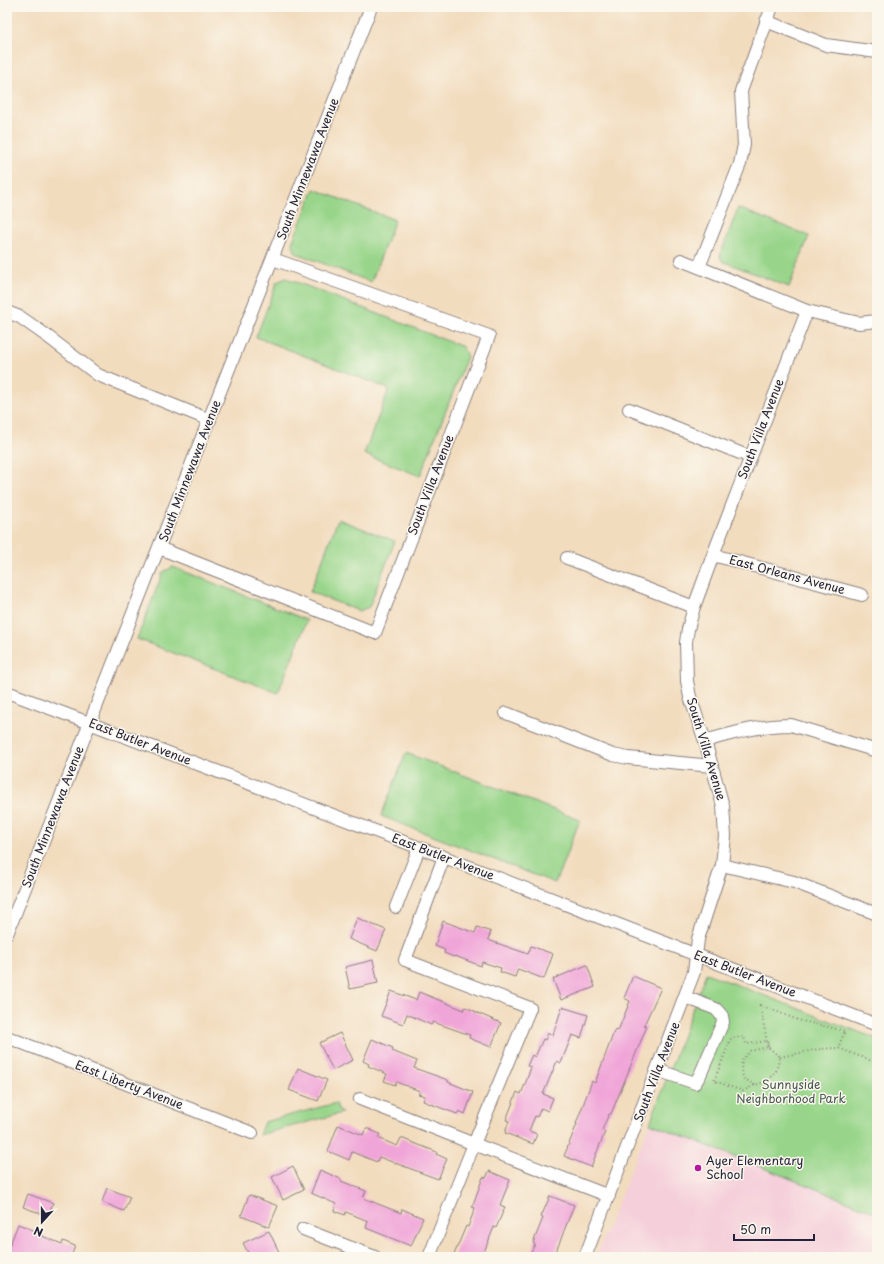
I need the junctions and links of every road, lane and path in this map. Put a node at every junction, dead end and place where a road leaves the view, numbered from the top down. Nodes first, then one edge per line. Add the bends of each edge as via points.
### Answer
1 (371, 7) edge
2 (772, 7) edge
3 (766, 21) junction
4 (877, 52) edge
5 (273, 259) junction
6 (681, 260) dead end
7 (699, 267) junction
8 (807, 311) junction
9 (7, 312) edge
10 (877, 321) edge
11 (629, 409) dead end
12 (210, 420) junction
13 (750, 457) junction
14 (160, 548) junction
15 (713, 555) junction
16 (567, 558) dead end
17 (862, 595) dead end
18 (694, 607) junction
19 (7, 692) edge
20 (506, 713) dead end
21 (90, 723) junction
22 (705, 741) junction
23 (877, 751) edge
24 (712, 766) junction
25 (419, 848) junction
26 (444, 857) junction
27 (722, 865) junction
28 (396, 907) dead end
29 (877, 914) edge
30 (7, 934) edge
31 (696, 955) junction
32 (685, 997) junction
33 (877, 1025) edge
34 (7, 1037) edge
35 (768, 1047) junction
36 (838, 1048) junction
37 (780, 1057) junction
38 (877, 1063) edge
39 (658, 1070) junction
40 (755, 1084) junction
41 (360, 1099) dead end
42 (252, 1133) dead end
43 (474, 1144) junction
44 (609, 1196) junction
45 (303, 1229) dead end
46 (375, 1257) edge
47 (429, 1257) edge
48 (585, 1257) edge

1 - 5 street, South Minnewawa Avenue
2 - 3 street
3 - 4 street via 826,45
3 - 7 street via 741,91 744,144 740,164
5 - 12 street, South Minnewawa Avenue
5 - 14 street, South Villa Avenue via 489,336 375,633
6 - 7 street
7 - 8 street
8 - 10 street via 858,323
8 - 13 street, South Villa Avenue
9 - 12 street via 25,320 98,375
11 - 13 street
12 - 14 street, South Minnewawa Avenue
13 - 15 street, South Villa Avenue
14 - 21 street, South Minnewawa Avenue
15 - 17 street, East Orleans Avenue
15 - 18 street, South Villa Avenue
16 - 18 street
18 - 22 street, South Villa Avenue via 686,642 687,681
19 - 21 street, East Butler Avenue
20 - 24 street via 613,755
21 - 25 street, East Butler Avenue
21 - 30 street, South Minnewawa Avenue
22 - 23 street via 757,727 791,725
22 - 24 street, South Villa Avenue
24 - 27 street, South Villa Avenue via 723,806
25 - 26 street, East Butler Avenue
25 - 28 street
26 - 31 street, East Butler Avenue
26 - 43 street via 405,960 530,1008
27 - 29 street via 794,882
27 - 31 street, South Villa Avenue via 698,939
31 - 32 street, South Villa Avenue via 694,972
31 - 33 street, East Butler Avenue
32 - 39 street, South Villa Avenue
32 - 39 street via 716,1009 722,1016 722,1022 695,1083
34 - 42 street, East Liberty Avenue
35 - 36 path via 760,1005 798,1020 845,1031
35 - 37 path
35 - 40 path via 750,1051 742,1060 740,1071 744,1079
35 - 40 path via 767,1041 746,1044 744,1037 731,1038 714,1082 743,1091
36 - 37 path via 819,1048
36 - 38 path
37 - 40 path via 776,1071 767,1081
39 - 44 street, South Villa Avenue
41 - 43 street
43 - 44 street
43 - 47 street
44 - 48 street, South Villa Avenue
45 - 46 street

